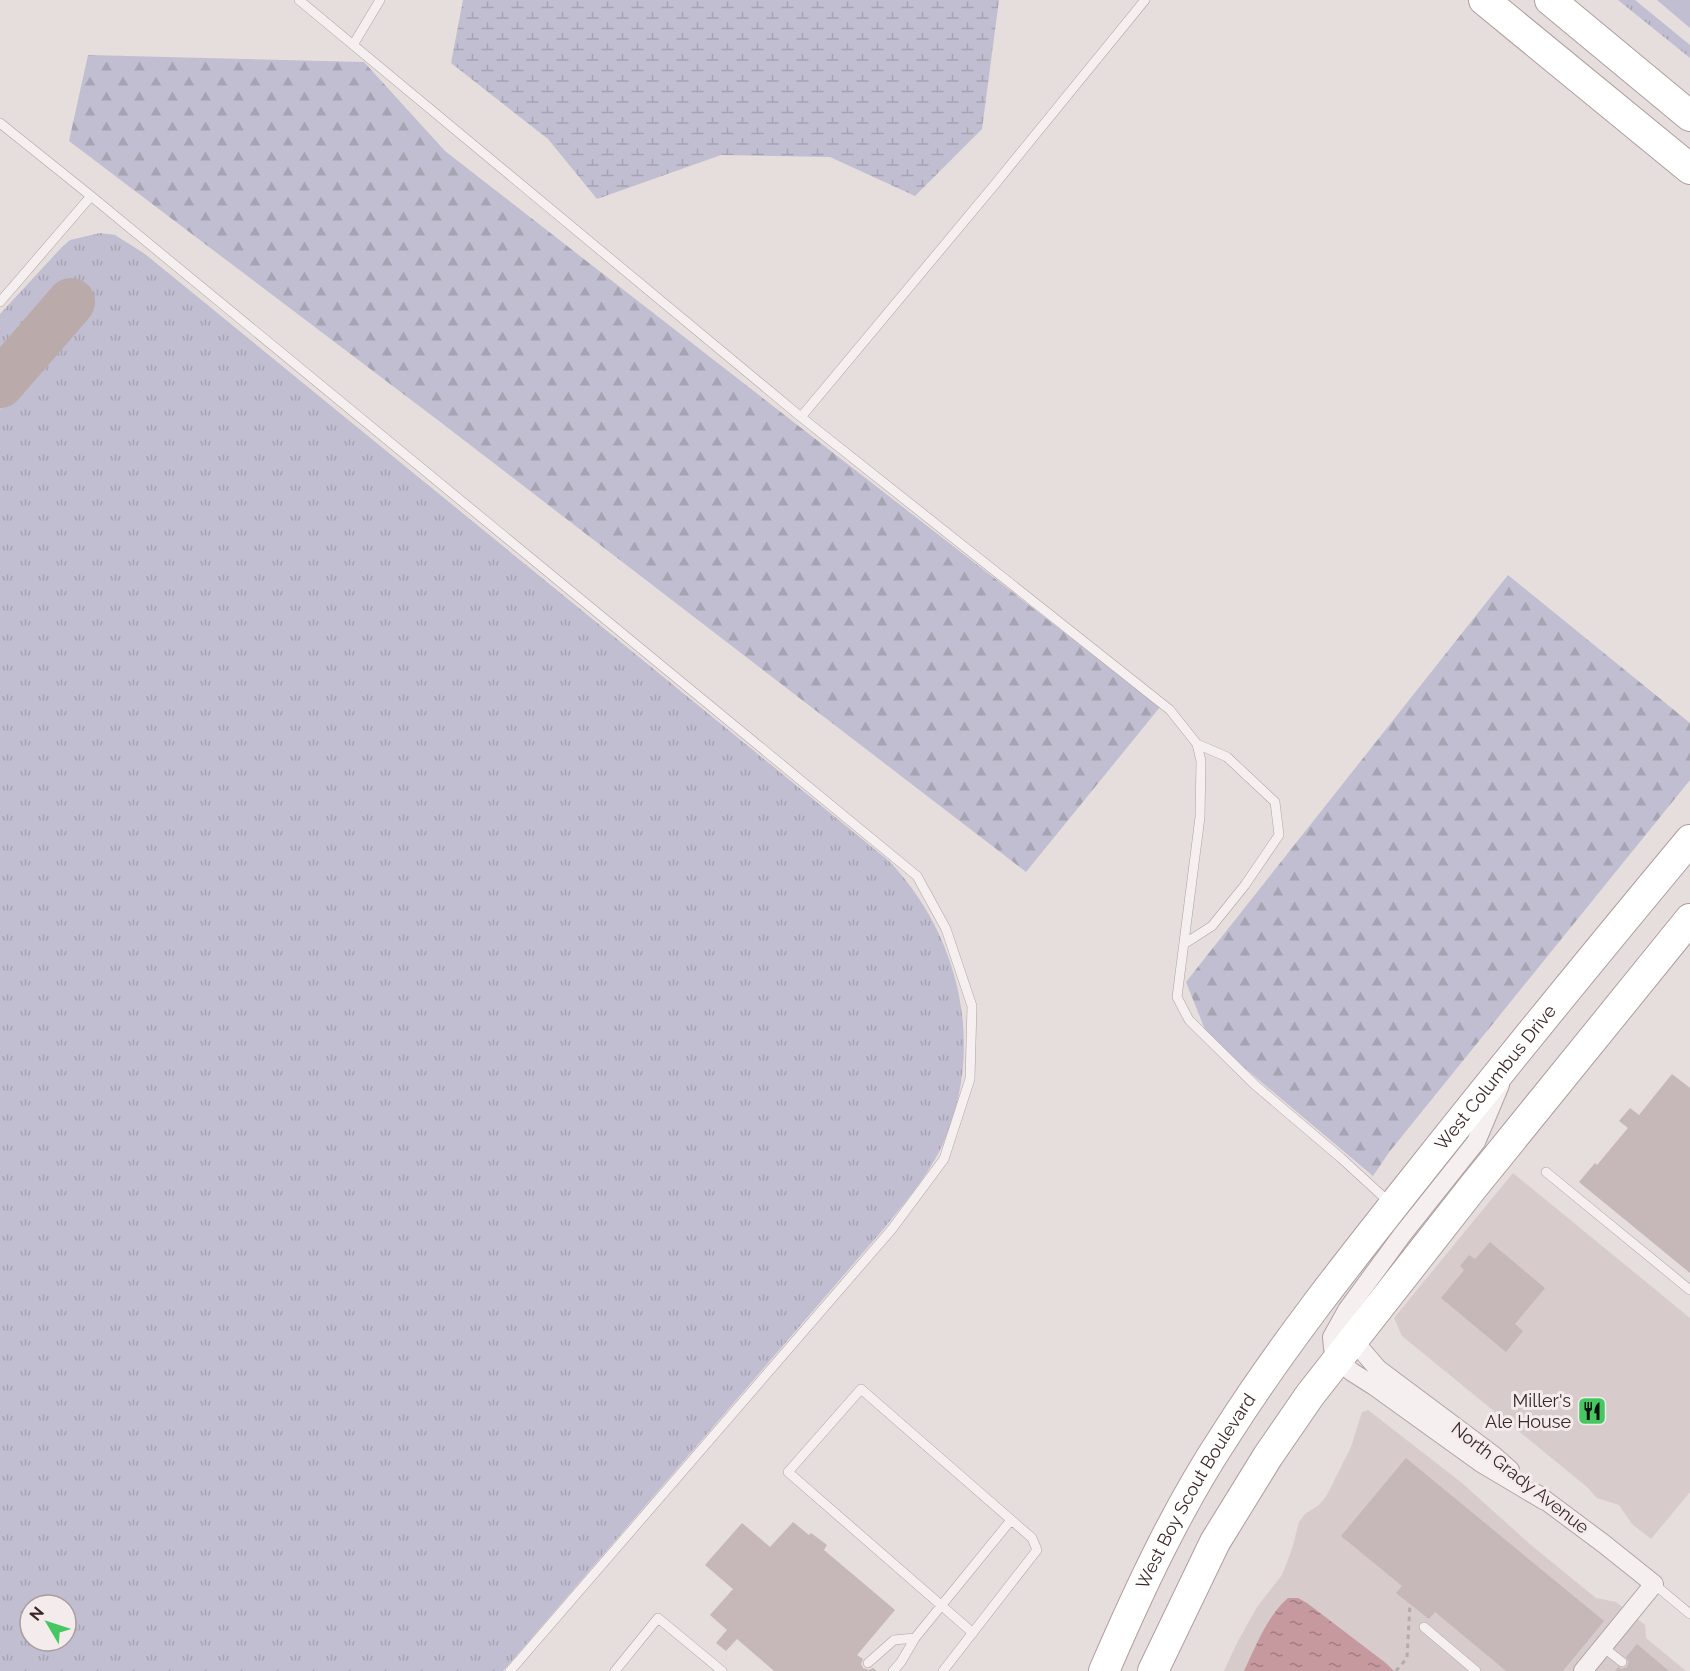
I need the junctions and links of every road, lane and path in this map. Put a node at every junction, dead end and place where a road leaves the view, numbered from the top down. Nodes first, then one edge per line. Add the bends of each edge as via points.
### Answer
1 (299, 0) edge
2 (380, 0) edge
3 (1145, 0) edge
4 (1484, 0) edge
5 (1550, 0) edge
6 (353, 45) junction
7 (1690, 116) edge
8 (0, 123) edge
9 (1690, 169) edge
10 (91, 196) junction
11 (0, 302) edge
12 (801, 417) junction
13 (1197, 744) junction
14 (1690, 840) edge
15 (1690, 919) edge
16 (1184, 944) junction
17 (1514, 1053) junction
18 (1546, 1172) dead end
19 (1393, 1206) junction
20 (1690, 1290) edge
21 (1304, 1320) joint
22 (1345, 1350) junction
23 (1545, 1501) junction
24 (1011, 1520) junction
25 (1654, 1584) junction
26 (1410, 1604) dead end
27 (942, 1606) junction
28 (1690, 1614) edge
29 (1424, 1627) dead end
30 (973, 1633) junction
31 (915, 1638) junction
32 (1603, 1647) junction
33 (1622, 1662) dead end
34 (868, 1664) dead end
35 (510, 1671) edge
36 (615, 1671) edge
37 (722, 1671) edge
38 (893, 1671) edge
39 (943, 1671) edge
40 (1104, 1671) edge
41 (1153, 1671) edge
42 (1396, 1671) edge
43 (1476, 1671) edge
44 (1583, 1671) edge

1 - 6 lane
2 - 6 lane
3 - 12 lane
4 - 9 main road
5 - 7 main road
6 - 12 lane
8 - 10 lane
10 - 11 lane
10 - 35 lane via 917,876 946,929 972,1006 970,1078 944,1159 892,1229
12 - 13 lane via 1170,710
13 - 16 lane via 1201,762 1200,817
13 - 16 lane via 1227,757 1275,802 1279,835 1212,926
14 - 17 main road, West Columbus Drive
15 - 22 main road
16 - 19 lane via 1176,997 1189,1020 1255,1085
17 - 19 main road, West Columbus Drive
17 - 22 street via 1476,1142 1337,1326 1333,1348
18 - 20 lane
19 - 21 main road, West Columbus Drive
21 - 40 main road, West Boy Scout Boulevard via 1224,1435 1193,1488
22 - 23 street, North Grady Avenue via 1378,1369 1493,1455
22 - 23 street via 1352,1372 1481,1462
22 - 41 main road via 1268,1456 1215,1542
23 - 25 street, North Grady Avenue
24 - 27 lane
24 - 27 lane via 861,1389 788,1472
24 - 30 lane via 1032,1538 1037,1550
25 - 28 lane, North Grady Avenue
25 - 32 street
26 - 42 path via 1407,1658
27 - 30 lane
27 - 31 lane
29 - 43 lane
30 - 39 lane
31 - 34 lane via 894,1640
31 - 38 lane
32 - 33 lane
32 - 44 street
36 - 37 lane via 658,1618

